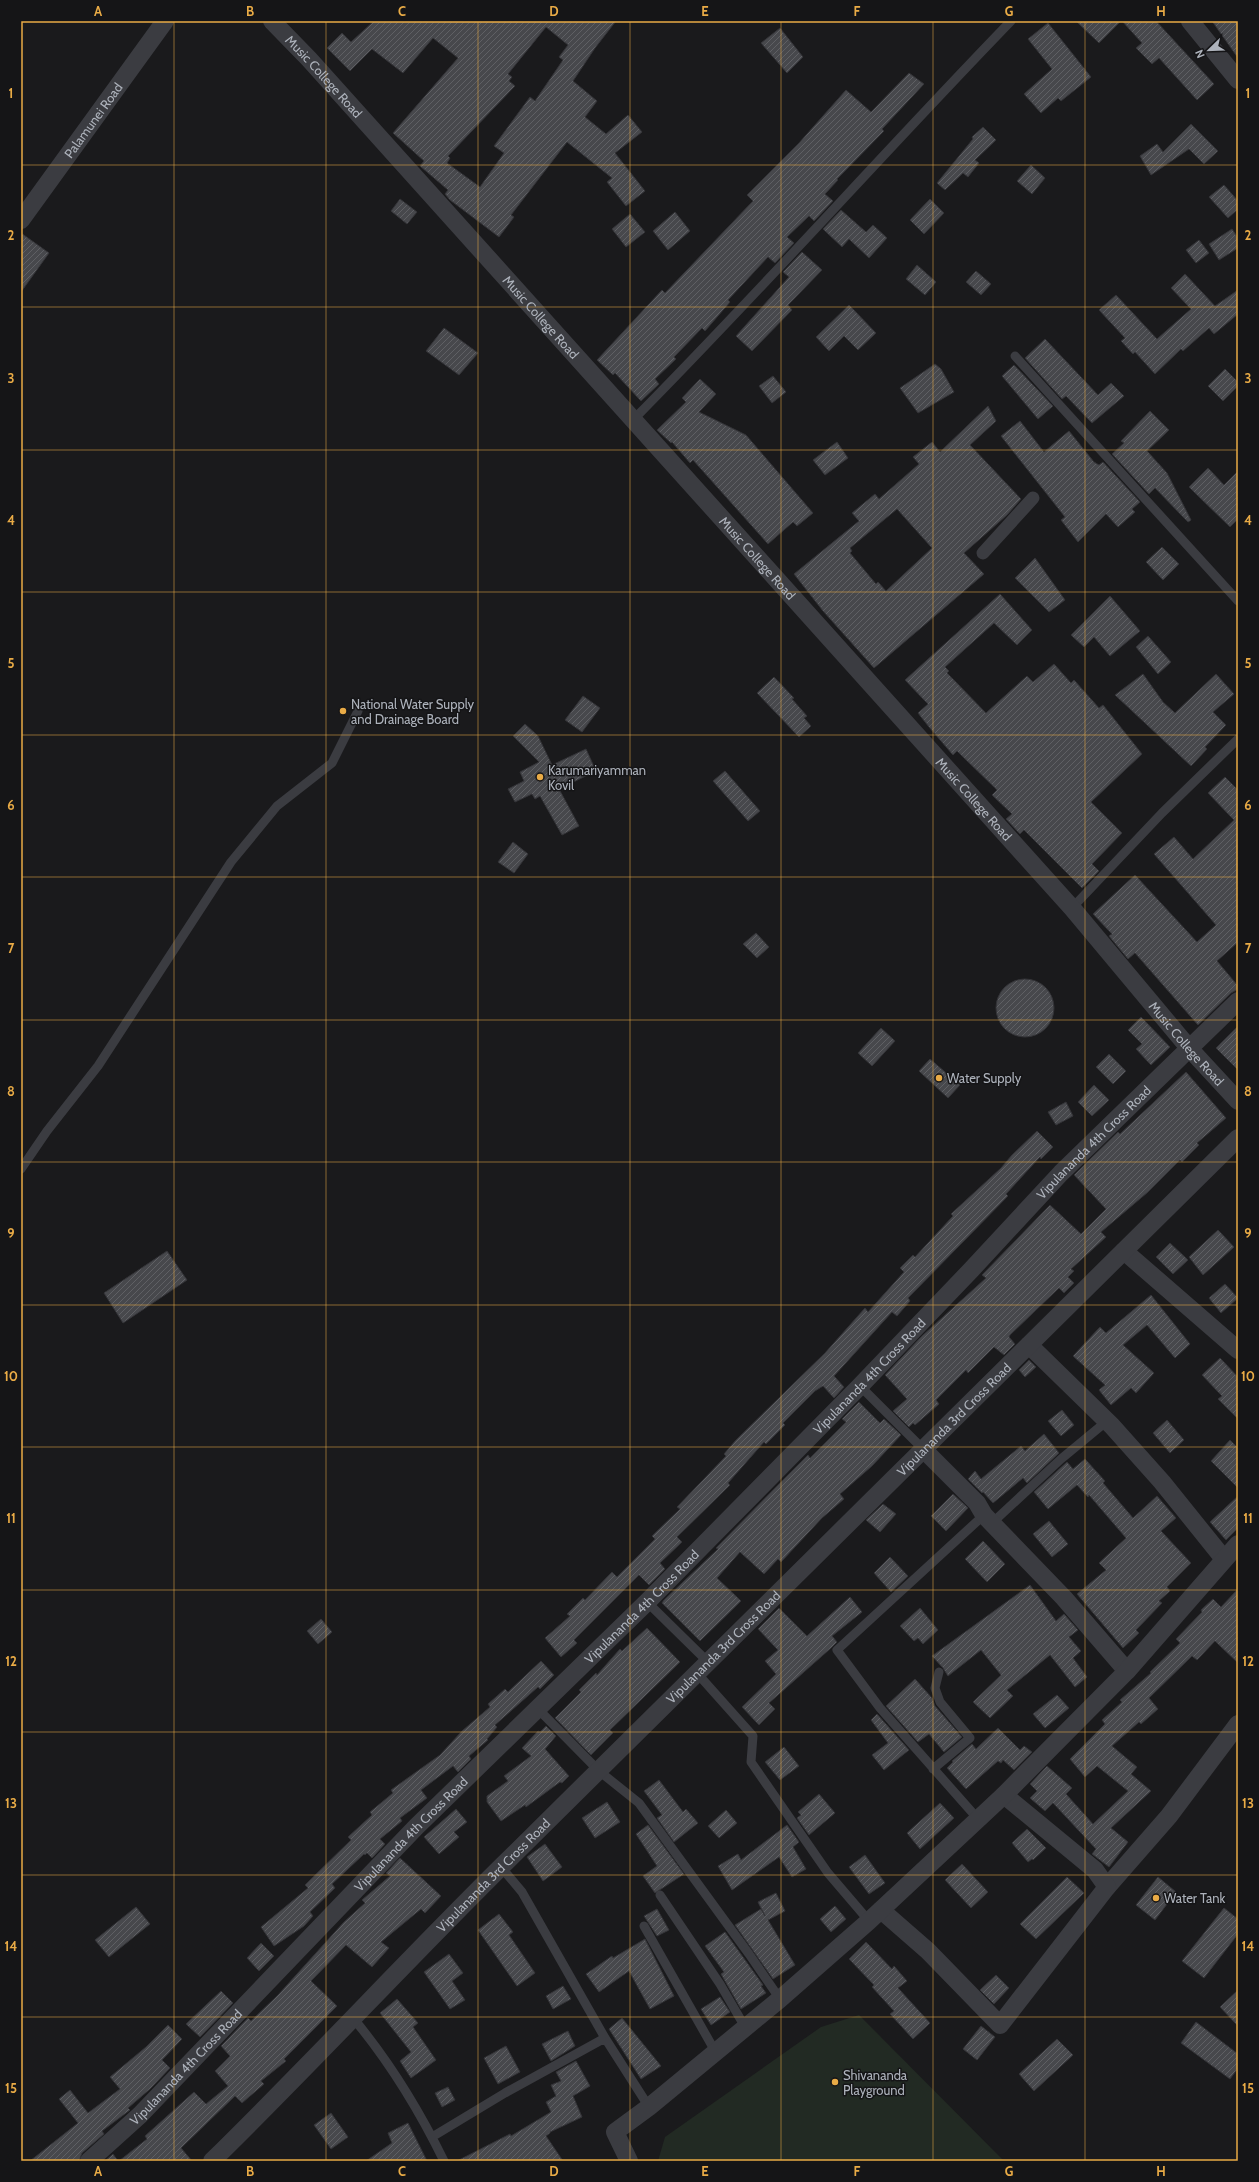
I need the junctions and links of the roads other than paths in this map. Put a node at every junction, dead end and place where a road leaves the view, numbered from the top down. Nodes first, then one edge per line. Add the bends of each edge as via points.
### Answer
1 (165, 21) edge
2 (272, 21) edge
3 (1012, 21) edge
4 (1190, 21) edge
5 (1238, 80) edge
6 (21, 220) edge
7 (1015, 356) dead end
8 (633, 420) junction
9 (1033, 498) dead end
10 (983, 553) dead end
11 (1238, 602) edge
12 (358, 711) dead end
13 (1238, 739) edge
14 (1072, 908) junction
15 (1238, 1001) edge
16 (1189, 1048) junction
17 (1238, 1101) edge
18 (1238, 1138) edge
19 (21, 1169) edge
20 (1124, 1251) junction
21 (1029, 1345) junction
22 (1238, 1350) edge
23 (860, 1386) junction
24 (1108, 1421) junction
25 (924, 1450) junction
26 (988, 1519) junction
27 (1238, 1544) edge
28 (1224, 1559) junction
29 (647, 1602) junction
30 (701, 1667) junction
31 (1126, 1671) junction
32 (939, 1672) dead end
33 (538, 1709) junction
34 (1238, 1724) edge
35 (933, 1769) junction
36 (599, 1771) junction
37 (1004, 1794) junction
38 (978, 1819) junction
39 (501, 1867) junction
40 (1107, 1887) junction
41 (660, 1895) dead end
42 (875, 1916) junction
43 (644, 1926) dead end
44 (780, 1999) junction
45 (354, 2018) junction
46 (745, 2027) junction
47 (605, 2038) junction
48 (715, 2051) junction
49 (649, 2107) junction
50 (432, 2137) junction
51 (89, 2161) edge
52 (212, 2161) edge
53 (444, 2161) edge
54 (629, 2161) edge

1 - 6 street, Palamunei Road
2 - 8 street, Music College Road
3 - 8 lane via 699,354
4 - 5 street
7 - 11 lane
8 - 14 street, Music College Road
9 - 10 street
12 - 19 lane via 332,762 277,806 231,862 98,1066
13 - 14 lane
14 - 16 street, Music College Road
15 - 16 street, Vipulananda 4th Cross Road
16 - 17 street, Music College Road
16 - 23 street, Vipulananda 4th Cross Road via 1061,1173
18 - 20 street, Vipulananda 3rd Cross Road
20 - 21 street, Vipulananda 3rd Cross Road
20 - 22 street
21 - 24 street
21 - 25 street, Vipulananda 3rd Cross Road
23 - 25 lane
23 - 29 street, Vipulananda 4th Cross Road
24 - 26 lane
24 - 28 street via 1162,1482
25 - 26 street via 977,1503
25 - 30 street, Vipulananda 3rd Cross Road
26 - 31 street via 1064,1598
26 - 35 lane via 837,1650 880,1708
27 - 28 street
28 - 31 street
29 - 30 lane
29 - 33 street, Vipulananda 4th Cross Road
30 - 36 street, Vipulananda 3rd Cross Road
30 - 42 lane via 753,1736 751,1762 828,1873
31 - 37 street
32 - 35 lane via 935,1688 940,1702 970,1738
33 - 36 lane
33 - 51 street, Vipulananda 4th Cross Road via 416,1827 140,2115
34 - 40 street via 1169,1816
35 - 38 lane
36 - 39 street, Vipulananda 3rd Cross Road
36 - 44 lane via 639,1803
37 - 38 street
37 - 40 street via 1095,1870
38 - 42 street
39 - 45 street, Vipulananda 3rd Cross Road
39 - 47 lane via 522,1892
40 - 42 street via 1000,2025 928,1951
41 - 46 lane via 720,1984
42 - 44 street
43 - 48 lane
44 - 46 street
45 - 50 lane via 378,2048
45 - 52 street, Vipulananda 3rd Cross Road
46 - 48 street
47 - 49 lane
47 - 50 lane
48 - 49 street
49 - 54 street via 615,2132
50 - 53 lane

